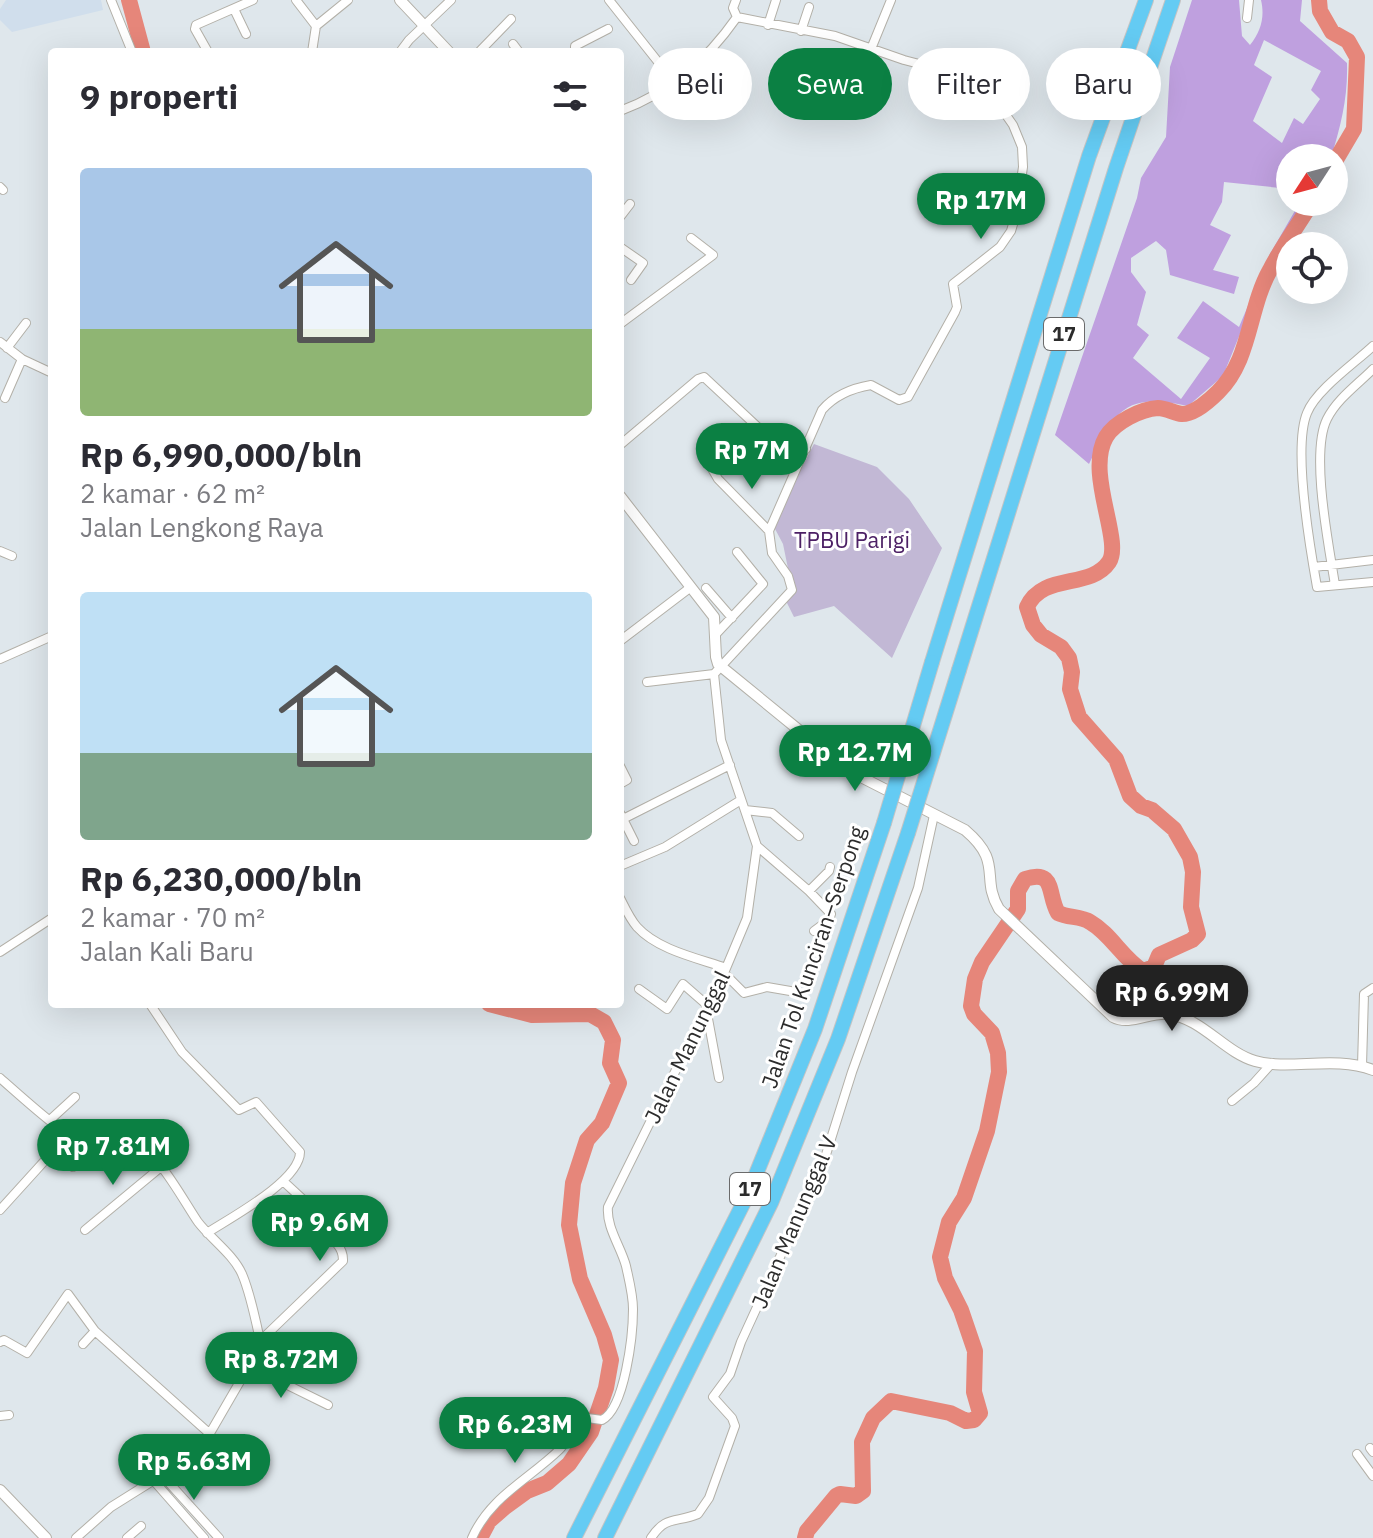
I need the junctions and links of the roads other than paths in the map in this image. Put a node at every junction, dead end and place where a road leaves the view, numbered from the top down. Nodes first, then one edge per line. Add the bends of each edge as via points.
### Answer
1 (111, 0) edge
2 (253, 0) edge
3 (296, 0) edge
4 (348, 0) edge
5 (400, 0) edge
6 (451, 0) edge
7 (609, 0) edge
8 (736, 0) edge
9 (776, 0) edge
10 (891, 0) edge
11 (1146, 0) edge
12 (1173, 0) edge
13 (1249, 0) edge
14 (809, 7) dead end
15 (234, 9) junction
16 (737, 17) junction
17 (1247, 18) dead end
18 (511, 19) dead end
19 (768, 25) junction
20 (316, 26) junction
21 (423, 26) junction
22 (608, 29) dead end
23 (801, 31) junction
24 (246, 34) dead end
25 (513, 44) dead end
26 (130, 48) edge
27 (206, 48) edge
28 (313, 48) edge
29 (404, 48) edge
30 (445, 48) edge
31 (483, 48) edge
32 (516, 48) edge
33 (574, 48) edge
34 (712, 48) edge
35 (868, 48) edge
36 (871, 48) edge
37 (648, 49) edge
38 (892, 55) edge
39 (648, 95) edge
40 (624, 107) edge
41 (630, 204) dead end
42 (624, 212) edge
43 (691, 238) dead end
44 (624, 250) edge
45 (631, 280) dead end
46 (624, 321) edge
47 (26, 323) dead end
48 (4, 345) edge
49 (1373, 346) edge
50 (22, 359) junction
51 (1373, 369) edge
52 (48, 371) edge
53 (5, 398) dead end
54 (756, 427) junction
55 (624, 442) edge
56 (806, 449) junction
57 (624, 501) edge
58 (769, 531) junction
59 (0, 551) edge
60 (737, 552) dead end
61 (12, 556) dead end
62 (1373, 560) edge
63 (1332, 564) junction
64 (1342, 564) junction
65 (1314, 567) junction
66 (1373, 582) edge
67 (1340, 585) junction
68 (691, 587) junction
69 (706, 588) dead end
70 (732, 618) junction
71 (716, 634) junction
72 (48, 638) edge
73 (624, 638) edge
74 (0, 659) edge
75 (717, 670) junction
76 (647, 682) dead end
77 (730, 765) junction
78 (741, 800) junction
79 (745, 810) junction
80 (624, 815) edge
81 (934, 815) junction
82 (624, 820) edge
83 (799, 836) dead end
84 (634, 841) dead end
85 (757, 846) junction
86 (624, 864) edge
87 (830, 867) dead end
88 (809, 891) junction
89 (624, 905) edge
90 (48, 921) edge
91 (814, 931) dead end
92 (0, 952) edge
93 (725, 971) junction
94 (1373, 988) edge
95 (639, 989) dead end
96 (796, 992) dead end
97 (706, 1006) junction
98 (153, 1008) edge
99 (1272, 1063) junction
100 (1367, 1068) edge
101 (0, 1078) edge
102 (719, 1078) dead end
103 (75, 1097) dead end
104 (1232, 1101) dead end
105 (51, 1119) junction
106 (68, 1135) junction
107 (88, 1145) junction
108 (73, 1167) dead end
109 (161, 1167) junction
110 (283, 1181) junction
111 (0, 1210) edge
112 (85, 1230) dead end
113 (207, 1233) junction
114 (95, 1331) junction
115 (260, 1341) junction
116 (0, 1342) edge
117 (83, 1344) dead end
118 (249, 1366) junction
119 (328, 1405) dead end
120 (210, 1434) junction
121 (1357, 1454) dead end
122 (1373, 1476) edge
123 (158, 1478) junction
124 (0, 1490) edge
125 (141, 1526) dead end
126 (46, 1538) edge
127 (76, 1538) edge
128 (127, 1538) edge
129 (204, 1538) edge
130 (219, 1538) edge
131 (472, 1538) edge
132 (574, 1538) edge
133 (605, 1538) edge
134 (651, 1538) edge

1 - 26 street
2 - 15 street
3 - 20 street
4 - 20 street
5 - 21 street
6 - 21 street
7 - 37 street
8 - 16 street
9 - 19 street
10 - 36 street
11 - 132 highway, Jalan Tol Kunciran–Serpong / 17, bridge via 1089,156 884,823 815,1029 748,1194
12 - 133 highway, 17, bridge via 838,1039 771,1203
13 - 17 street
14 - 23 street
15 - 24 street
15 - 27 street via 195,26
16 - 19 street
16 - 34 street
18 - 31 street
19 - 23 street
20 - 28 street
21 - 29 street
21 - 30 street
22 - 33 street
23 - 35 street
25 - 32 street
38 - 56 street via 985,85 1022,147 1016,214 1000,247 953,284 957,307 908,397 899,400 871,385 856,388 822,410
39 - 40 street
41 - 42 street
43 - 46 street via 713,255
44 - 45 street via 643,263
47 - 48 street
48 - 50 street
49 - 65 street via 1307,412 1302,463
50 - 52 street
50 - 53 street
51 - 63 street via 1335,404 1320,437
54 - 55 street via 704,377
54 - 56 street
54 - 58 street via 711,467
56 - 58 street
57 - 68 street
58 - 75 street via 772,553 792,590
59 - 61 street
60 - 70 street via 763,584
62 - 64 street
63 - 64 street
63 - 65 street
63 - 67 street
64 - 67 street
65 - 67 street via 1317,587
66 - 67 street
68 - 71 street via 714,617
68 - 73 street
69 - 70 street
70 - 71 street
71 - 75 street
72 - 74 street
75 - 76 street
75 - 77 street, Jalan Manunggal via 721,740
75 - 81 street via 838,762
77 - 78 street, Jalan Manunggal
77 - 80 street
78 - 79 street, Jalan Manunggal
78 - 86 street via 665,847
79 - 83 street via 772,813
79 - 85 street, Jalan Manunggal
81 - 99 street via 978,841 991,866 999,909 1113,1017 1176,1016 1243,1056
81 - 134 street, Jalan Manunggal V via 918,888 824,1161 730,1374 713,1397 735,1426 709,1498 698,1514 667,1521
82 - 84 street
85 - 88 street
85 - 93 street, Jalan Manunggal via 747,918
87 - 88 street
88 - 91 street via 832,915
89 - 93 street via 652,939
90 - 92 street
93 - 96 street via 744,993 767,987
93 - 97 street, Jalan Manunggal
94 - 100 street via 1364,994
95 - 97 street via 667,1009 683,984
97 - 102 street
97 - 131 street, Jalan Manunggal via 608,1207 633,1312 622,1384 611,1414 578,1423 562,1448 493,1504
98 - 110 street via 182,1052 239,1110 256,1102 298,1148 300,1159
99 - 100 street via 1333,1062
99 - 104 street
101 - 105 street
103 - 105 street
105 - 106 street
106 - 107 street
106 - 111 street
107 - 108 street
107 - 109 street via 103,1151 133,1139
109 - 112 street
109 - 113 street
110 - 113 street
110 - 115 street via 310,1206 305,1215 313,1228 337,1243 344,1255 340,1267
113 - 115 street via 242,1275
114 - 116 street via 68,1294 30,1351
114 - 117 street
114 - 120 street
115 - 118 street
118 - 119 street
118 - 120 street
120 - 123 street via 202,1447
121 - 122 street
123 - 127 street via 111,1507
123 - 129 street
123 - 130 street
124 - 126 street
125 - 128 street

